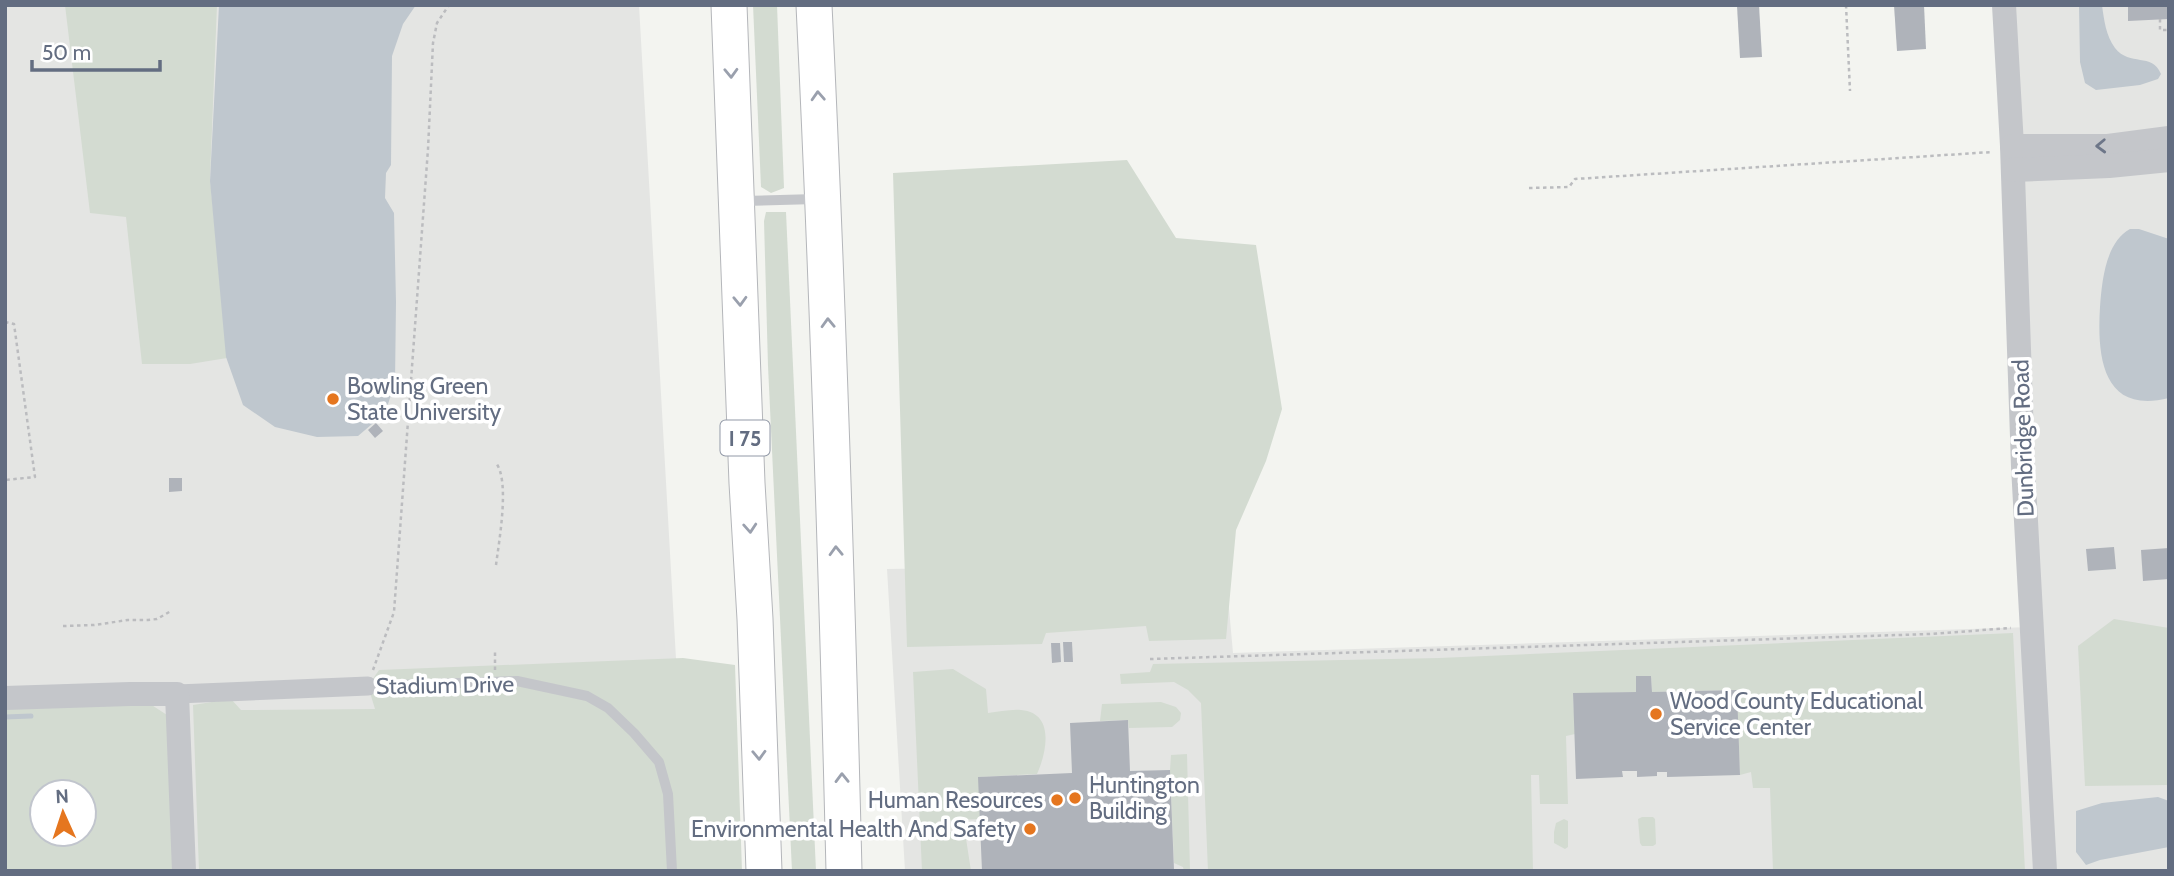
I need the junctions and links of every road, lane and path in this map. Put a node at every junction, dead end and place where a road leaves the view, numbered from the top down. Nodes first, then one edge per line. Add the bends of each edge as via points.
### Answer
1 (449, 5) edge
2 (729, 5) edge
3 (814, 5) edge
4 (1846, 5) edge
5 (2004, 5) edge
6 (2160, 19) dead end
7 (2169, 30) edge
8 (1850, 91) dead end
9 (2169, 138) edge
10 (2012, 158) junction
11 (2169, 160) edge
12 (1529, 188) dead end
13 (823, 199) junction
14 (737, 201) junction
15 (5, 322) edge
16 (496, 463) dead end
17 (5, 480) edge
18 (496, 565) dead end
19 (171, 611) dead end
20 (63, 626) dead end
21 (2032, 626) junction
22 (1150, 659) dead end
23 (368, 686) junction
24 (177, 694) junction
25 (5, 698) edge
26 (184, 871) edge
27 (672, 871) edge
28 (764, 871) edge
29 (844, 871) edge
30 (2045, 871) edge

1 - 23 path via 437,23 433,43 394,612
2 -> 14 highway, I 75
13 -> 3 highway
4 - 8 path
5 - 10 street, Dunbridge Road
6 - 7 path via 2160,30
9 -> 10 street
10 - 11 street via 2109,166
10 - 12 path via 1988,153 1575,179 1569,187
10 - 21 street, Dunbridge Road
13 - 14 lane
29 -> 13 highway
14 -> 28 highway, I 75
15 - 17 path via 14,324 35,477
16 - 18 path via 502,470
19 - 20 path via 157,619
21 - 22 path via 1930,634
21 - 30 street, Dunbridge Road
23 - 24 street, Stadium Drive
23 - 27 lane, Stadium Drive via 517,681 587,696 608,708 659,762 668,793
24 - 25 street, Stadium Drive
24 - 26 street

